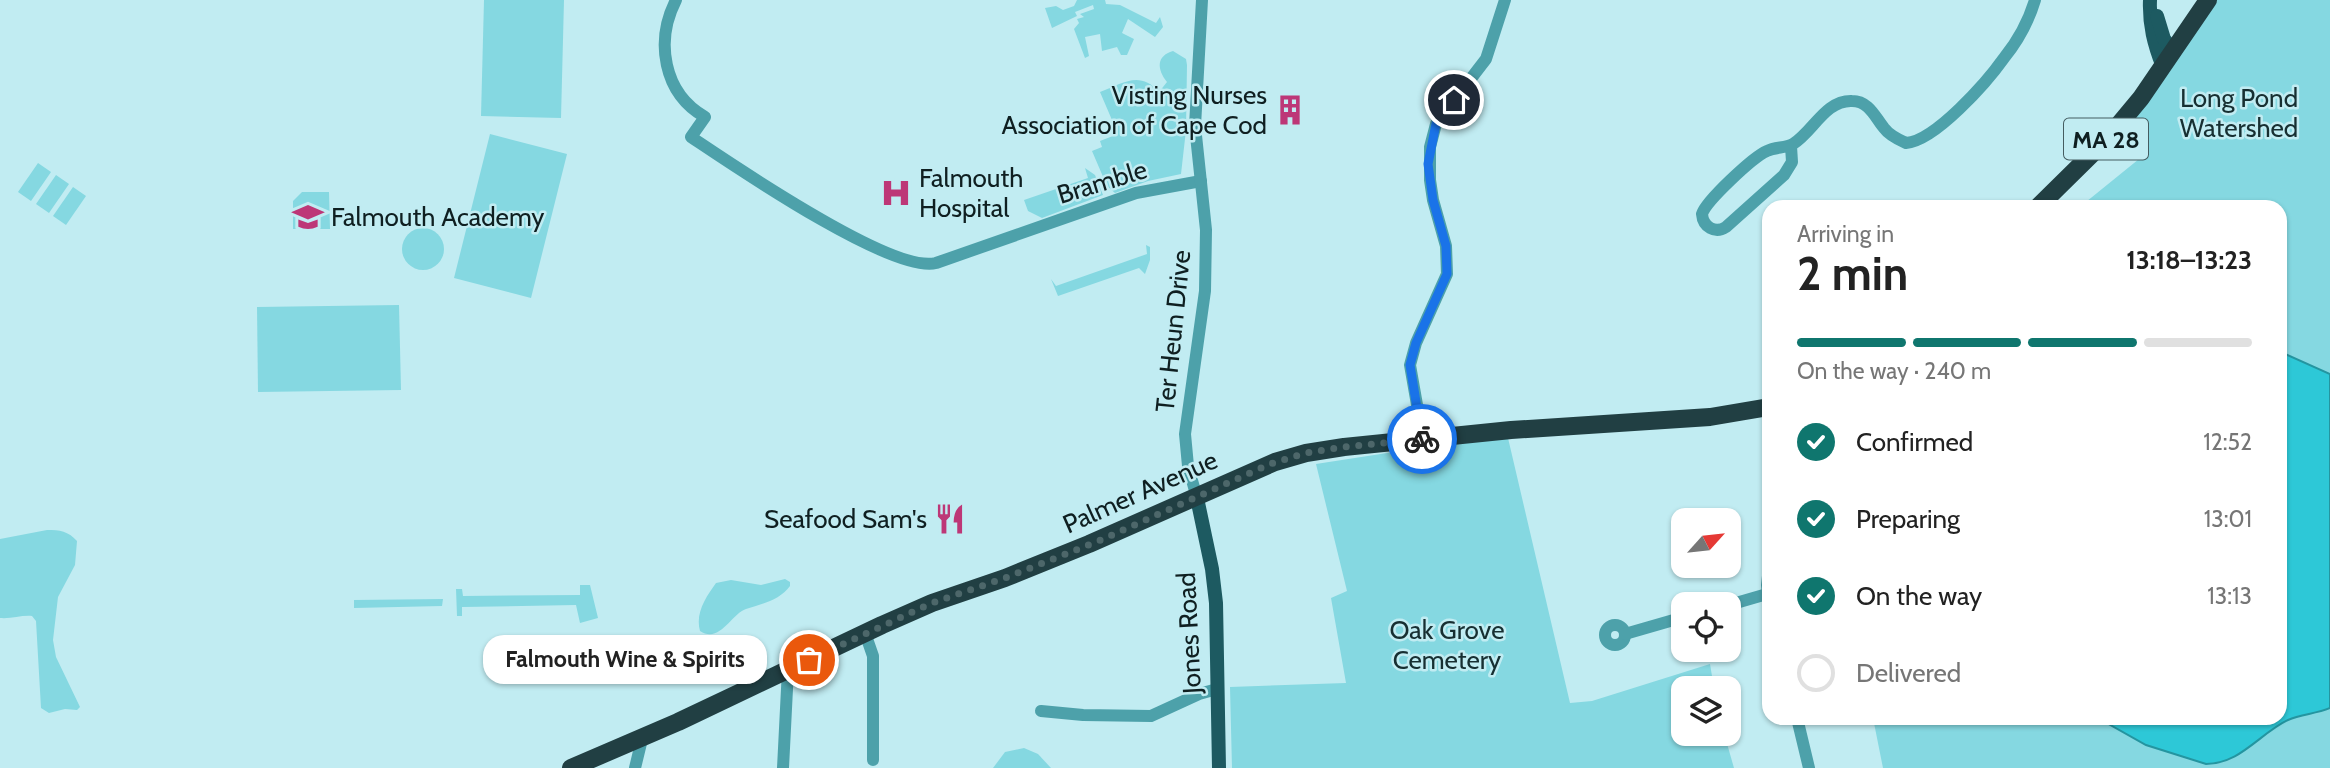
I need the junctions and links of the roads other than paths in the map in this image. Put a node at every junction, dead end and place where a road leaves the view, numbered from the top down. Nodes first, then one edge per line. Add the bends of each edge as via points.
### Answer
1 (676, 0) edge
2 (1202, 0) edge
3 (1505, 0) edge
4 (2035, 0) edge
5 (2151, 0) edge
6 (2208, 0) edge
7 (2169, 59) junction
8 (1791, 146) junction
9 (1201, 181) junction
10 (2045, 200) edge
11 (1762, 408) edge
12 (1423, 439) junction
13 (1196, 498) junction
14 (1762, 600) edge
15 (1741, 603) edge
16 (1671, 621) edge
17 (865, 633) junction
18 (1625, 634) dead end
19 (788, 670) junction
20 (1217, 689) junction
21 (1041, 711) dead end
22 (1799, 725) edge
23 (642, 739) junction
24 (873, 760) dead end
25 (570, 768) edge
26 (635, 768) edge
27 (783, 768) edge
28 (1219, 768) edge
29 (1809, 768) edge

1 - 9 street, Bramble via 665,28 664,55 682,98 705,117 691,137 796,205 900,258 930,265 1136,193
2 - 9 street, Ter Heun Drive via 1195,126
3 - 12 street via 1486,59 1436,124 1430,147 1430,180 1446,246 1447,274 1410,365
4 - 8 street via 2004,59 1923,138 1906,143 1897,139 1871,110 1849,100 1828,110
5 - 7 main road via 2152,40
6 - 7 highway, MA 28
7 - 10 highway, MA 28 via 2106,140
8 - 8 street via 1768,150 1751,163 1707,203 1702,214 1705,224 1712,230 1726,227 1784,175 1792,162
9 - 13 street, Ter Heun Drive via 1205,291 1185,434
11 - 12 highway, Palmer Avenue via 1695,418
12 - 13 highway, Palmer Avenue via 1306,453
13 - 17 highway, Palmer Avenue
13 - 20 main road, Jones Road via 1214,585
14 - 15 street
16 - 18 street
17 - 19 highway, Palmer Avenue
17 - 24 street via 873,656
19 - 23 highway, Palmer Avenue
19 - 27 street
20 - 21 street via 1151,716
20 - 28 main road, Jones Road
22 - 29 street
23 - 25 highway, Palmer Avenue
23 - 26 street

